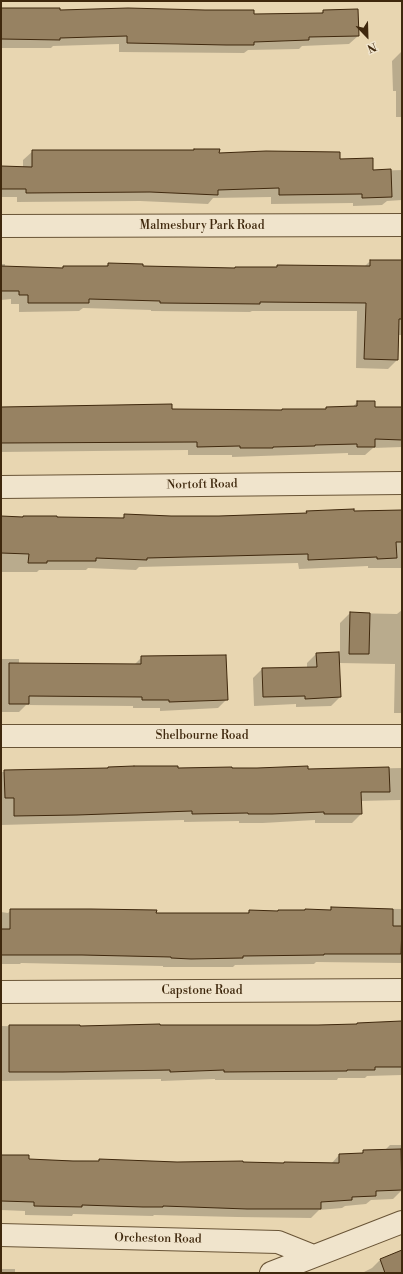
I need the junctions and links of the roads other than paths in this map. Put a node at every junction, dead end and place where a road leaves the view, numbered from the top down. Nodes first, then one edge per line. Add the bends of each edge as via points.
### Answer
1 (402, 225) edge
2 (1, 226) edge
3 (402, 482) edge
4 (1, 487) edge
5 (1, 736) edge
6 (402, 736) edge
7 (402, 990) edge
8 (1, 992) edge
9 (402, 1222) edge
10 (1, 1235) edge
11 (313, 1256) junction
12 (271, 1273) edge

1 - 2 street, Malmesbury Park Road
3 - 4 street, Nortoft Road
5 - 6 street, Shelbourne Road
7 - 8 street, Capstone Road
9 - 11 street
10 - 11 street, Orcheston Road via 278,1242
11 - 12 street

